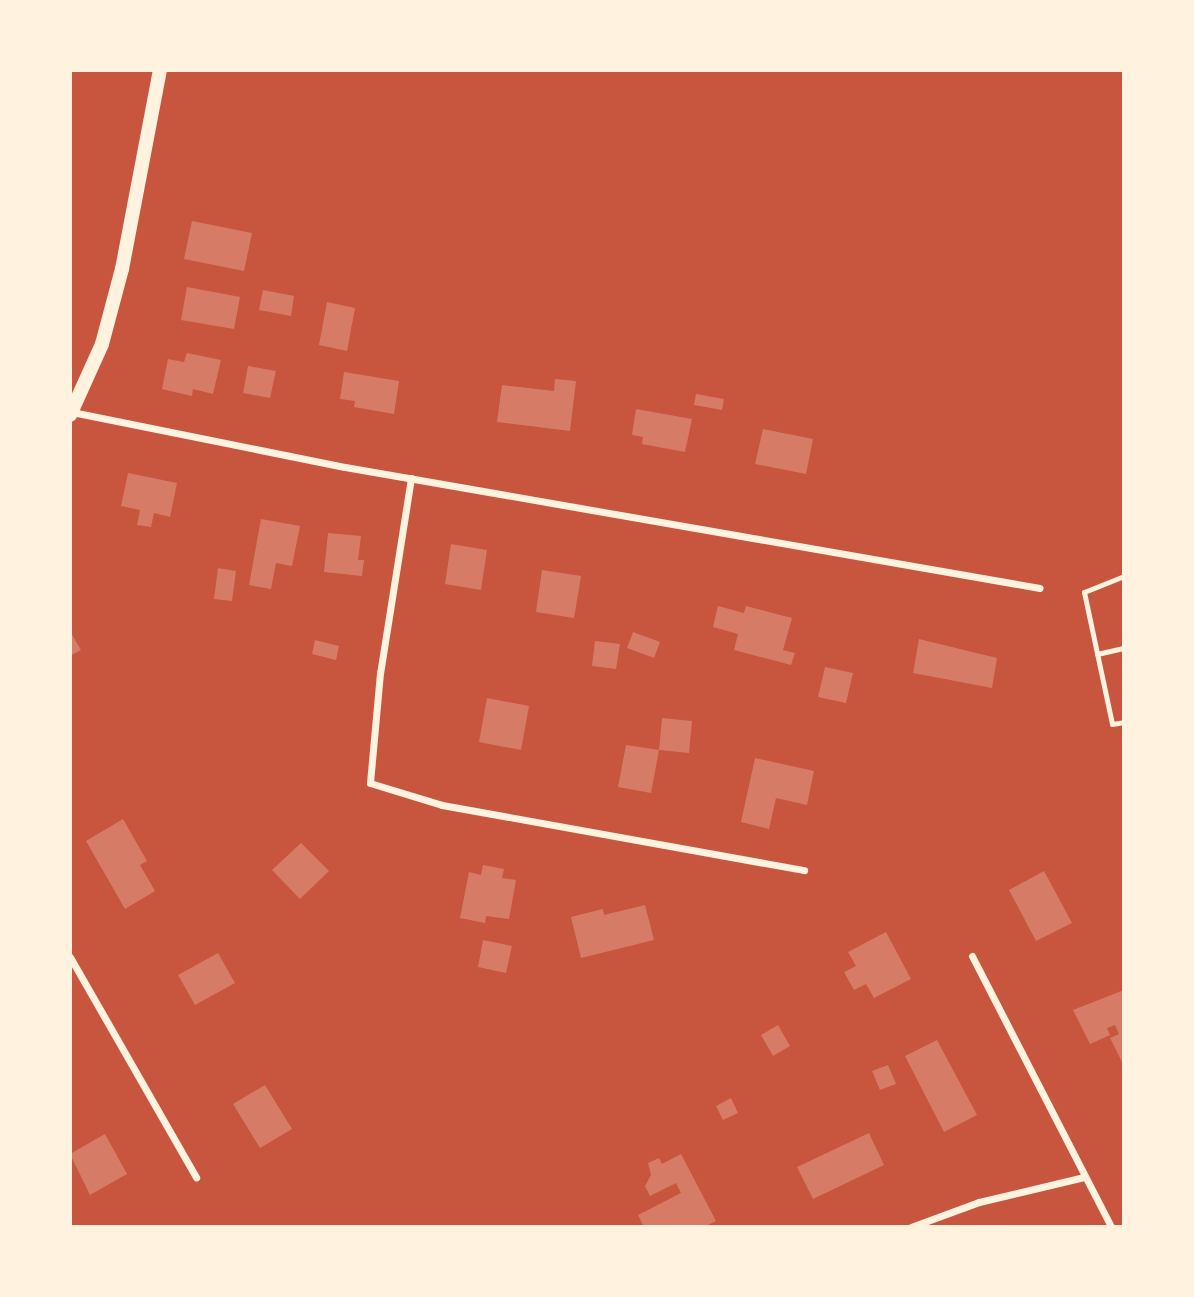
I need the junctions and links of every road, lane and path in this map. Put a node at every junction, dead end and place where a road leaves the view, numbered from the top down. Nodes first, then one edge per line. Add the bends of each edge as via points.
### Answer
1 (160, 70) edge
2 (1124, 218) edge
3 (1124, 264) edge
4 (71, 414) edge
5 (411, 478) junction
6 (1124, 576) edge
7 (1040, 588) dead end
8 (1124, 648) edge
9 (1097, 654) junction
10 (1124, 722) edge
11 (804, 870) dead end
12 (972, 956) dead end
13 (70, 957) edge
14 (196, 1177) dead end
15 (1084, 1177) junction
16 (911, 1227) edge
17 (1111, 1227) edge

1 - 4 main road via 122,269 102,344
2 - 3 lane
4 - 5 street
5 - 7 street
5 - 11 street via 380,673 370,783 454,808
6 - 9 lane via 1084,592
8 - 9 lane
9 - 10 lane via 1112,724
12 - 15 street
13 - 14 street
15 - 16 street via 979,1202
15 - 17 street

